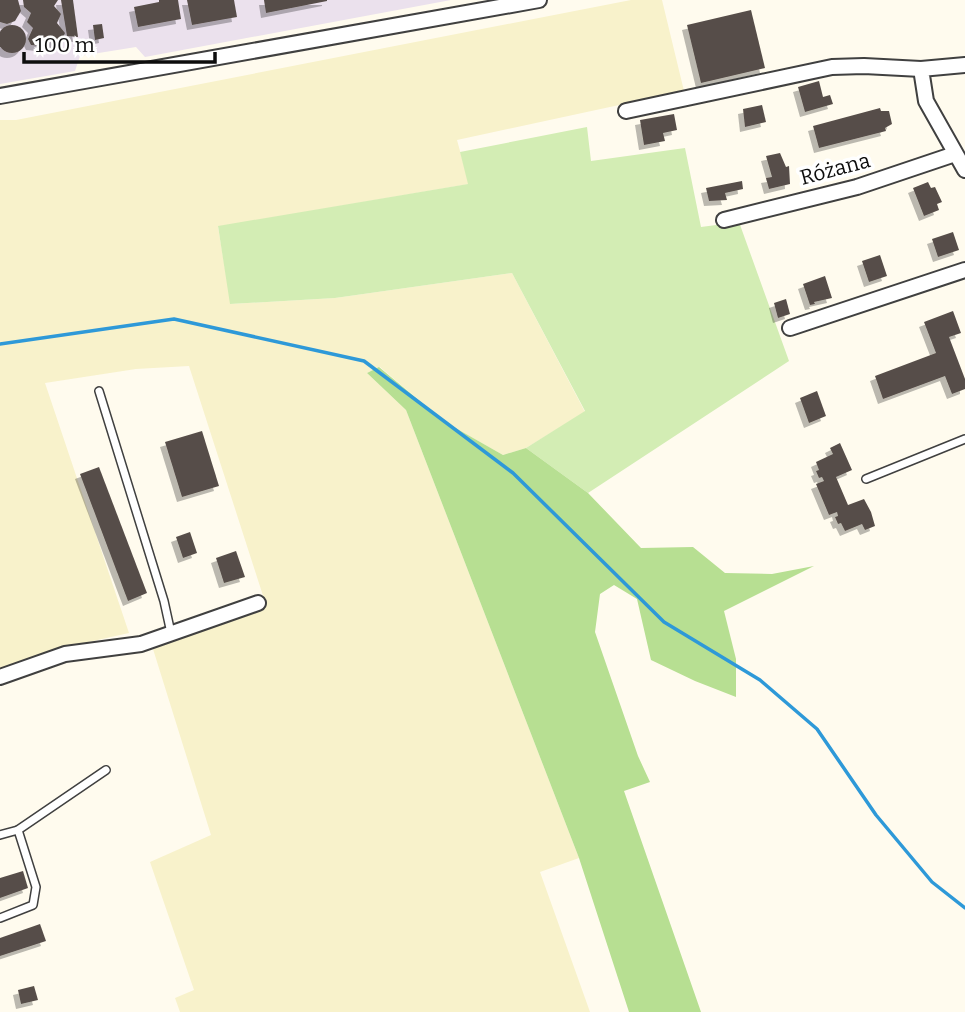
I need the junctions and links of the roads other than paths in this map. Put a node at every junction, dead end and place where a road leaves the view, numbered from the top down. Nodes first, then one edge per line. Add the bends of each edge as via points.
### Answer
1 (539, 0) edge
2 (965, 65) edge
3 (920, 69) junction
4 (0, 96) edge
5 (626, 111) dead end
6 (955, 154) junction
7 (965, 170) edge
8 (724, 220) dead end
9 (965, 270) edge
10 (790, 328) dead end
11 (99, 391) dead end
12 (965, 439) edge
13 (866, 479) dead end
14 (258, 603) dead end
15 (172, 633) junction
16 (0, 677) edge
17 (106, 770) dead end
18 (18, 830) junction
19 (0, 835) edge
20 (0, 918) edge

1 - 4 street
2 - 3 street
3 - 5 street via 832,67
3 - 6 street via 926,101
6 - 7 street
6 - 8 street, Różana via 857,187
9 - 10 street
11 - 15 lane
12 - 13 lane
14 - 15 street
15 - 16 street via 141,644 65,654
17 - 18 lane
18 - 19 lane
18 - 20 lane via 36,887 33,905

